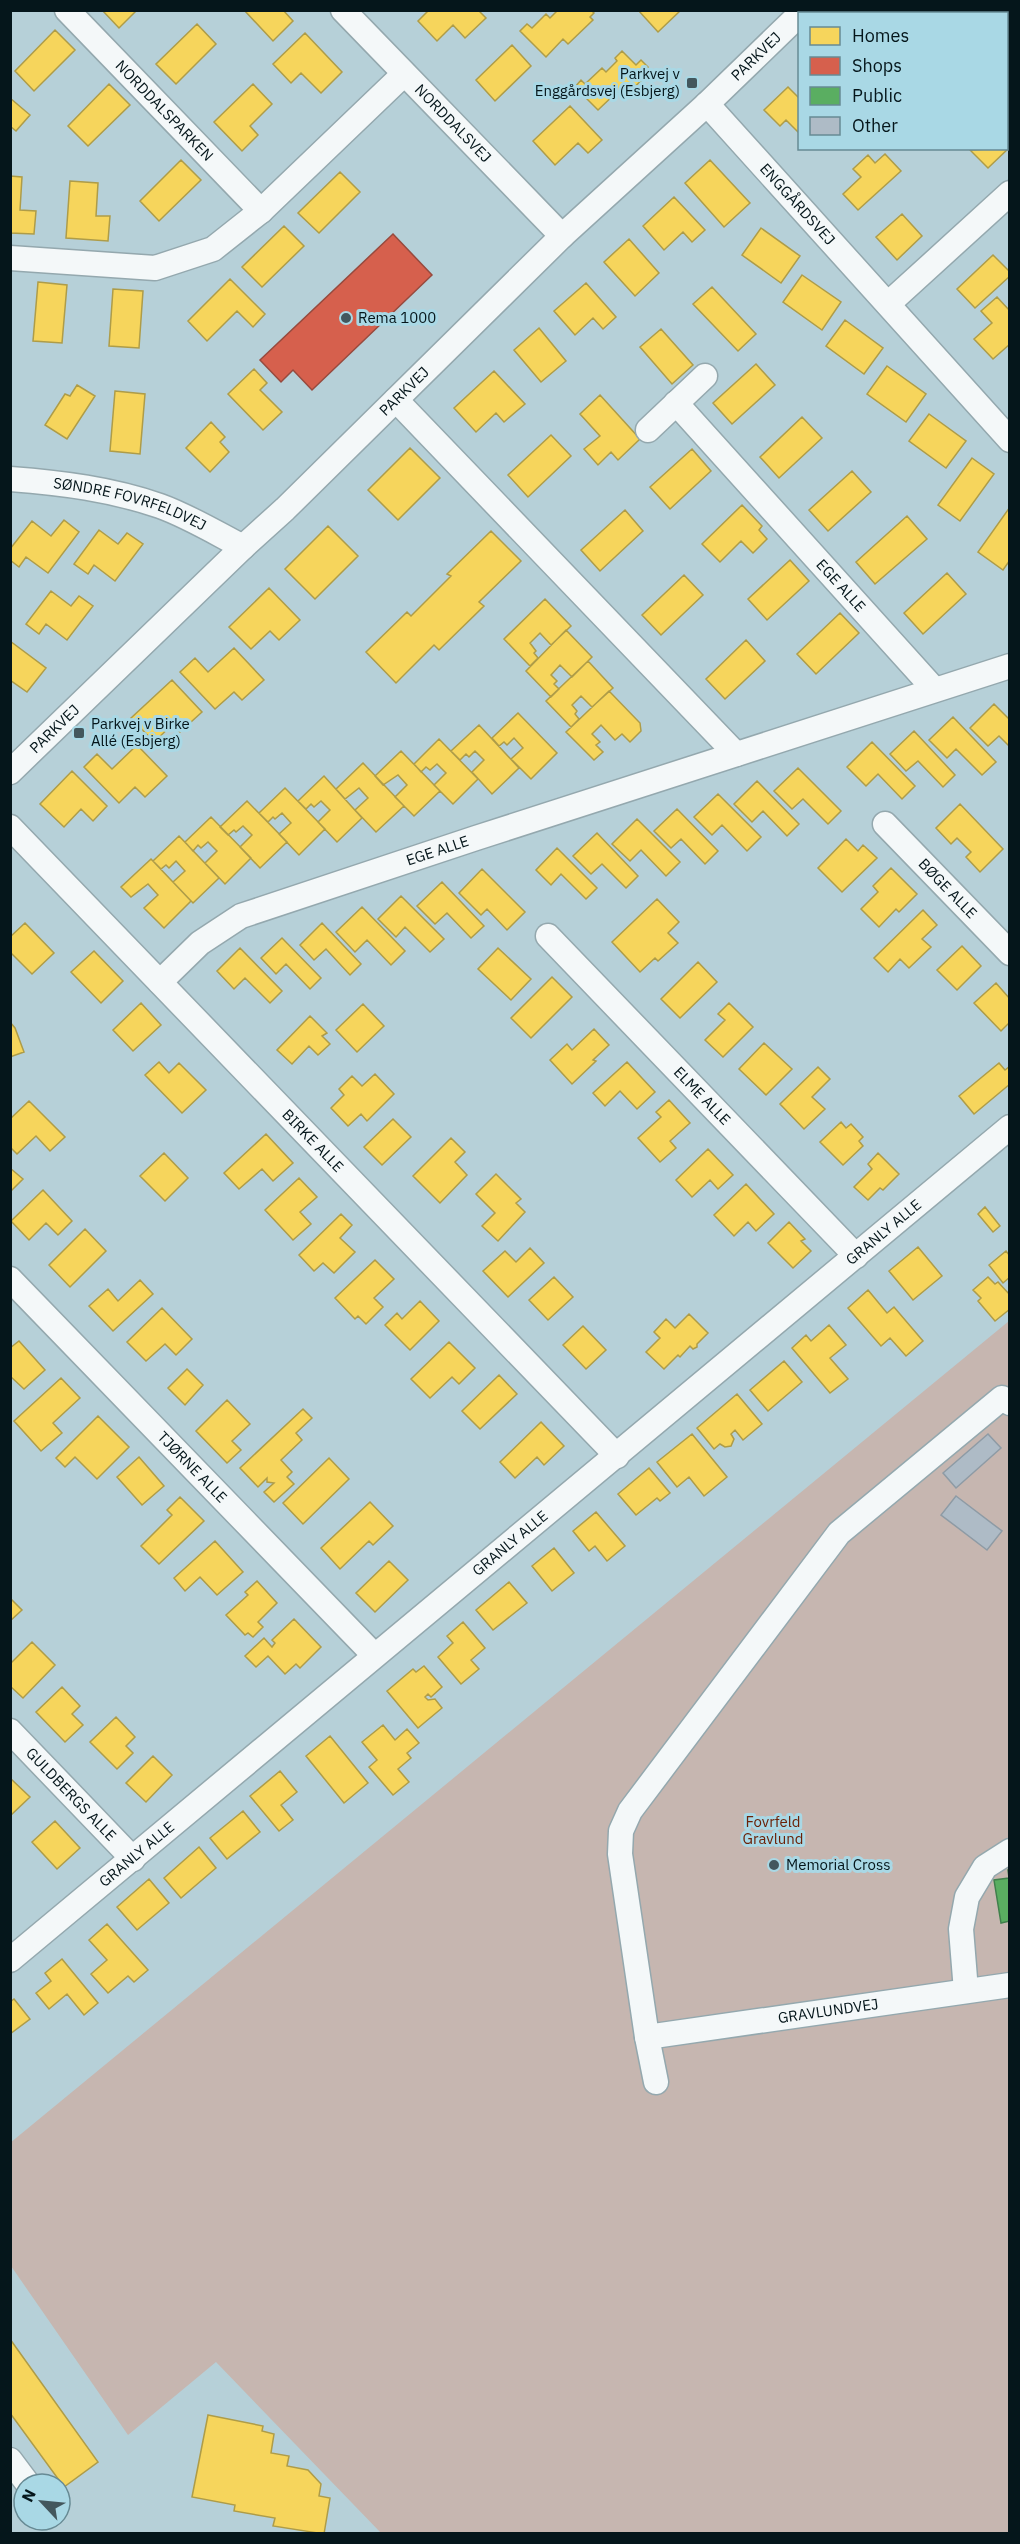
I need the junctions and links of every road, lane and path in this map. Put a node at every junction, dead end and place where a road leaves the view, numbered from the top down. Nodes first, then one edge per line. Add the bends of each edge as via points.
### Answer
1 (67, 10) edge
2 (343, 10) edge
3 (798, 16) edge
4 (404, 74) junction
5 (707, 104) junction
6 (1010, 193) edge
7 (261, 211) junction
8 (562, 236) junction
9 (10, 258) edge
10 (888, 304) junction
11 (705, 376) dead end
12 (396, 400) junction
13 (676, 403) junction
14 (648, 430) dead end
15 (1010, 440) edge
16 (10, 479) edge
17 (243, 547) junction
18 (1010, 666) edge
19 (934, 689) junction
20 (736, 754) junction
21 (10, 772) edge
22 (885, 824) dead end
23 (10, 826) edge
24 (548, 936) dead end
25 (1010, 953) edge
26 (160, 982) junction
27 (1010, 1128) edge
28 (856, 1256) junction
29 (10, 1279) edge
30 (1010, 1403) edge
31 (617, 1456) junction
32 (374, 1655) junction
33 (10, 1731) edge
34 (1010, 1851) edge
35 (133, 1859) junction
36 (10, 1960) edge
37 (1010, 1985) edge
38 (966, 1991) junction
39 (647, 2037) junction
40 (656, 2082) dead end

1 - 7 street, NORDDALSPARKEN
2 - 4 street, NORDDALSVEJ
3 - 5 street, PARKVEJ
4 - 7 street
4 - 8 street, NORDDALSVEJ
5 - 8 street, PARKVEJ
5 - 10 street, ENGGÅRDSVEJ
6 - 10 street
7 - 9 street via 213,249 155,268
8 - 12 street, PARKVEJ
10 - 15 street, ENGGÅRDSVEJ
11 - 13 street
12 - 17 street, PARKVEJ
12 - 20 street
13 - 14 street
13 - 19 street, EGE ALLE
16 - 17 street, SØNDRE FOVRFELDVEJ via 108,490 162,507
17 - 21 street, PARKVEJ
18 - 19 street, EGE ALLE
19 - 20 street, EGE ALLE
20 - 26 street, EGE ALLE via 241,916 200,943
22 - 25 street, BØGE ALLE
23 - 26 street, BIRKE ALLE
24 - 28 street, ELME ALLE
26 - 31 street, BIRKE ALLE
27 - 28 street, GRANLY ALLE
28 - 31 street, GRANLY ALLE
29 - 32 street, TJØRNE ALLE
30 - 39 street via 1002,1398 838,1533 630,1811 621,1831 620,1854
31 - 32 street, GRANLY ALLE
32 - 35 street, GRANLY ALLE
33 - 35 street, GULDBERGS ALLE
34 - 38 street via 986,1867 967,1897 961,1929
35 - 36 street, GRANLY ALLE
37 - 38 street, GRAVLUNDVEJ
38 - 39 street, GRAVLUNDVEJ
39 - 40 street

